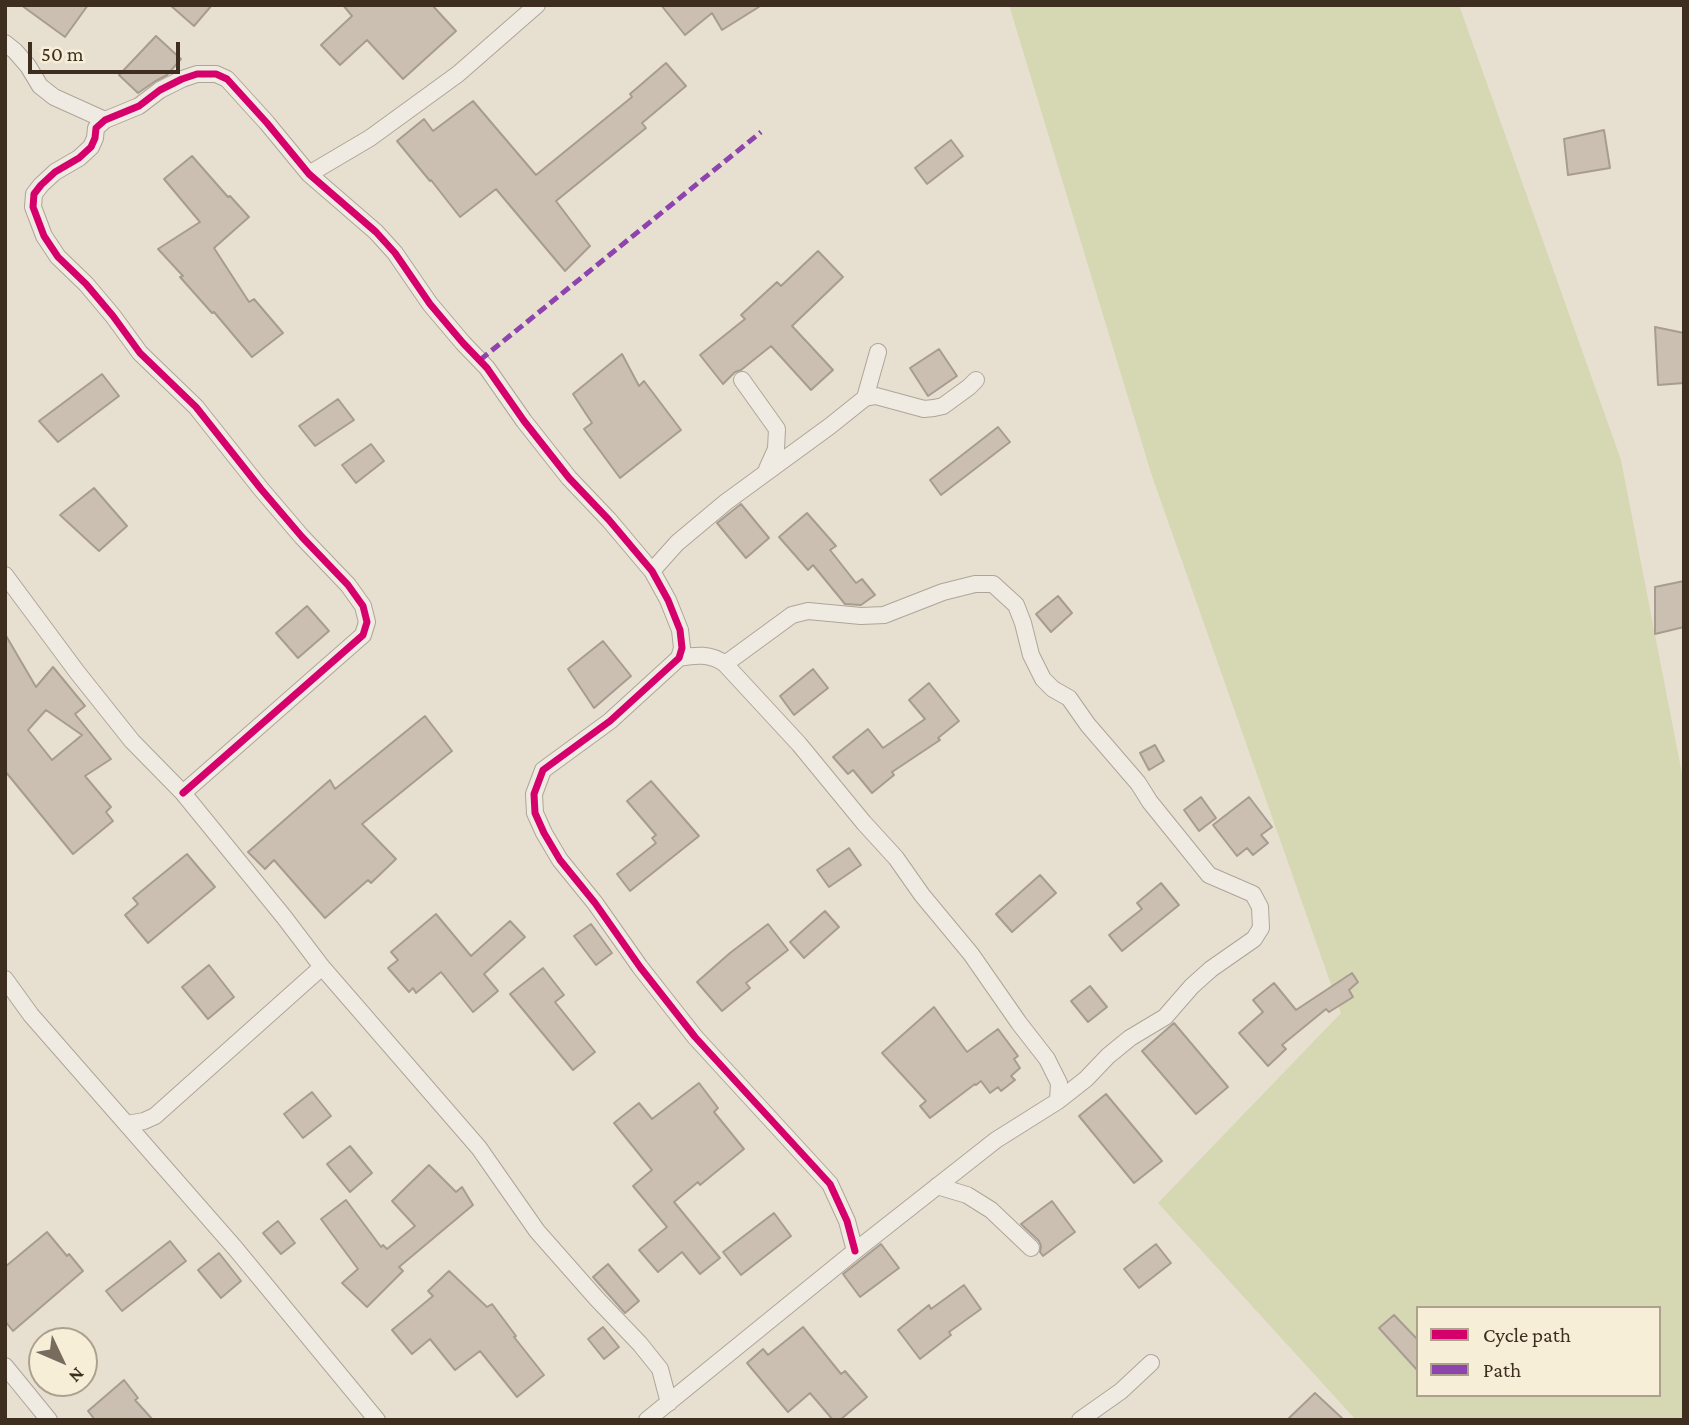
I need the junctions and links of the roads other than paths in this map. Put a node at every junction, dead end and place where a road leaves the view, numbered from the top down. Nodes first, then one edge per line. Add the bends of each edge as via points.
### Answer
1 (537, 5) edge
2 (5, 43) edge
3 (105, 120) junction
4 (309, 174) junction
5 (878, 352) dead end
6 (742, 380) dead end
7 (976, 380) dead end
8 (865, 398) junction
9 (765, 472) junction
10 (652, 571) junction
11 (5, 575) edge
12 (679, 658) junction
13 (726, 664) junction
14 (183, 793) junction
15 (322, 967) junction
16 (5, 979) edge
17 (1058, 1101) junction
18 (127, 1124) junction
19 (937, 1186) junction
20 (1031, 1248) dead end
21 (855, 1251) junction
22 (1151, 1363) dead end
23 (5, 1366) edge
24 (669, 1403) junction
25 (49, 1420) edge
26 (377, 1420) edge
27 (647, 1420) edge
28 (1080, 1420) edge

1 - 4 street via 458,74 370,138
2 - 3 street via 47,92
3 - 4 street via 139,106 181,79 216,74 227,79 268,123
3 - 14 street via 96,128 91,147 55,172 34,194 33,207 44,236 140,353 196,407 269,499 348,585 363,606 367,622 363,635
4 - 10 street via 395,253 430,304 487,368 569,478
5 - 8 street
6 - 9 street via 777,429 776,449
7 - 8 street via 934,408 876,396
8 - 9 street
9 - 10 street via 677,543
10 - 12 street via 680,630
11 - 14 street via 132,741
12 - 13 street via 708,656
12 - 21 street via 610,721 543,770 534,793 535,814 560,860 695,1037 830,1184
13 - 17 street via 896,858 971,954 1046,1059 1059,1083
13 - 17 street via 792,615 808,611 884,615 943,592 993,584 1016,605 1043,679 1069,698 1209,875 1252,894 1261,918 1255,939 1212,969 1165,1017 1130,1038
14 - 15 street
15 - 18 street via 155,1116
15 - 24 street via 479,1148 537,1231 660,1368
16 - 18 street
17 - 19 street via 996,1140
18 - 26 street
19 - 20 street via 967,1195 991,1210
19 - 21 street
21 - 24 street
22 - 28 street
23 - 25 street
24 - 27 street

